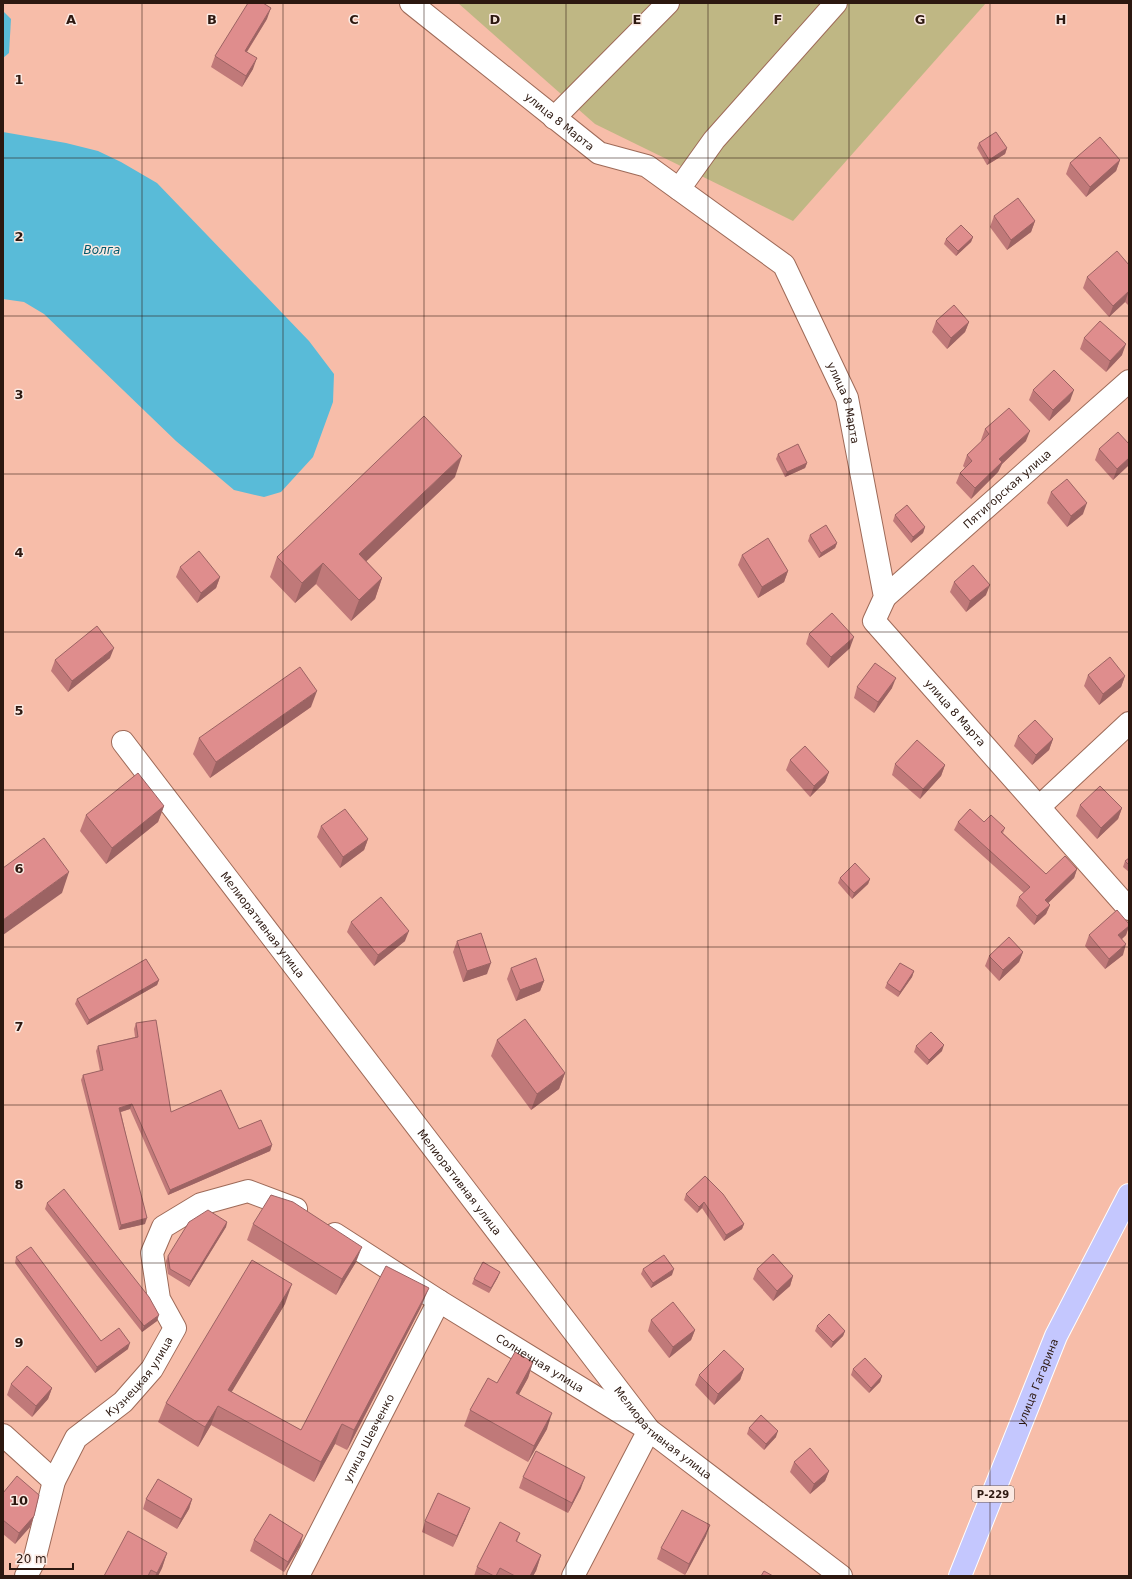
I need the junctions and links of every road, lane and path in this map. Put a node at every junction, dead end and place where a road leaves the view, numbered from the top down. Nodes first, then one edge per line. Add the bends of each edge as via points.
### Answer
1 (411, 3) edge
2 (668, 3) edge
3 (836, 3) edge
4 (554, 118) junction
5 (679, 189) junction
6 (1129, 382) edge
7 (885, 597) junction
8 (1129, 723) edge
9 (123, 742) dead end
10 (1039, 807) junction
11 (1129, 909) edge
12 (1129, 1195) edge
13 (293, 1207) joint
14 (439, 1301) junction
15 (648, 1430) junction
16 (3, 1434) edge
17 (54, 1481) junction
18 (26, 1576) edge
19 (298, 1576) edge
20 (572, 1576) edge
21 (841, 1576) edge
22 (960, 1576) edge

1 - 4 street, улица 8 Марта
2 - 4 street
3 - 5 street via 714,140
4 - 5 street, улица 8 Марта via 599,153 647,166
5 - 7 street, улица 8 Марта via 784,265 848,398
6 - 7 street, Пятигорская улица
7 - 10 street, улица 8 Марта via 874,621
8 - 10 street
9 - 15 street, Мелиоративная улица
10 - 11 street, улица 8 Марта
12 - 22 main road, улица Гагарина / Р-229 via 1056,1336
13 - 14 street, Солнечная улица
13 - 17 street, Кузнецкая улица via 248,1191 201,1204 162,1227 152,1253 159,1299 175,1328 152,1369 123,1402 76,1438
14 - 15 street, Солнечная улица
14 - 19 street, улица Шевченко
15 - 20 street
15 - 21 street, Мелиоративная улица
16 - 17 street
17 - 18 street, Кузнецкая улица via 34,1561

